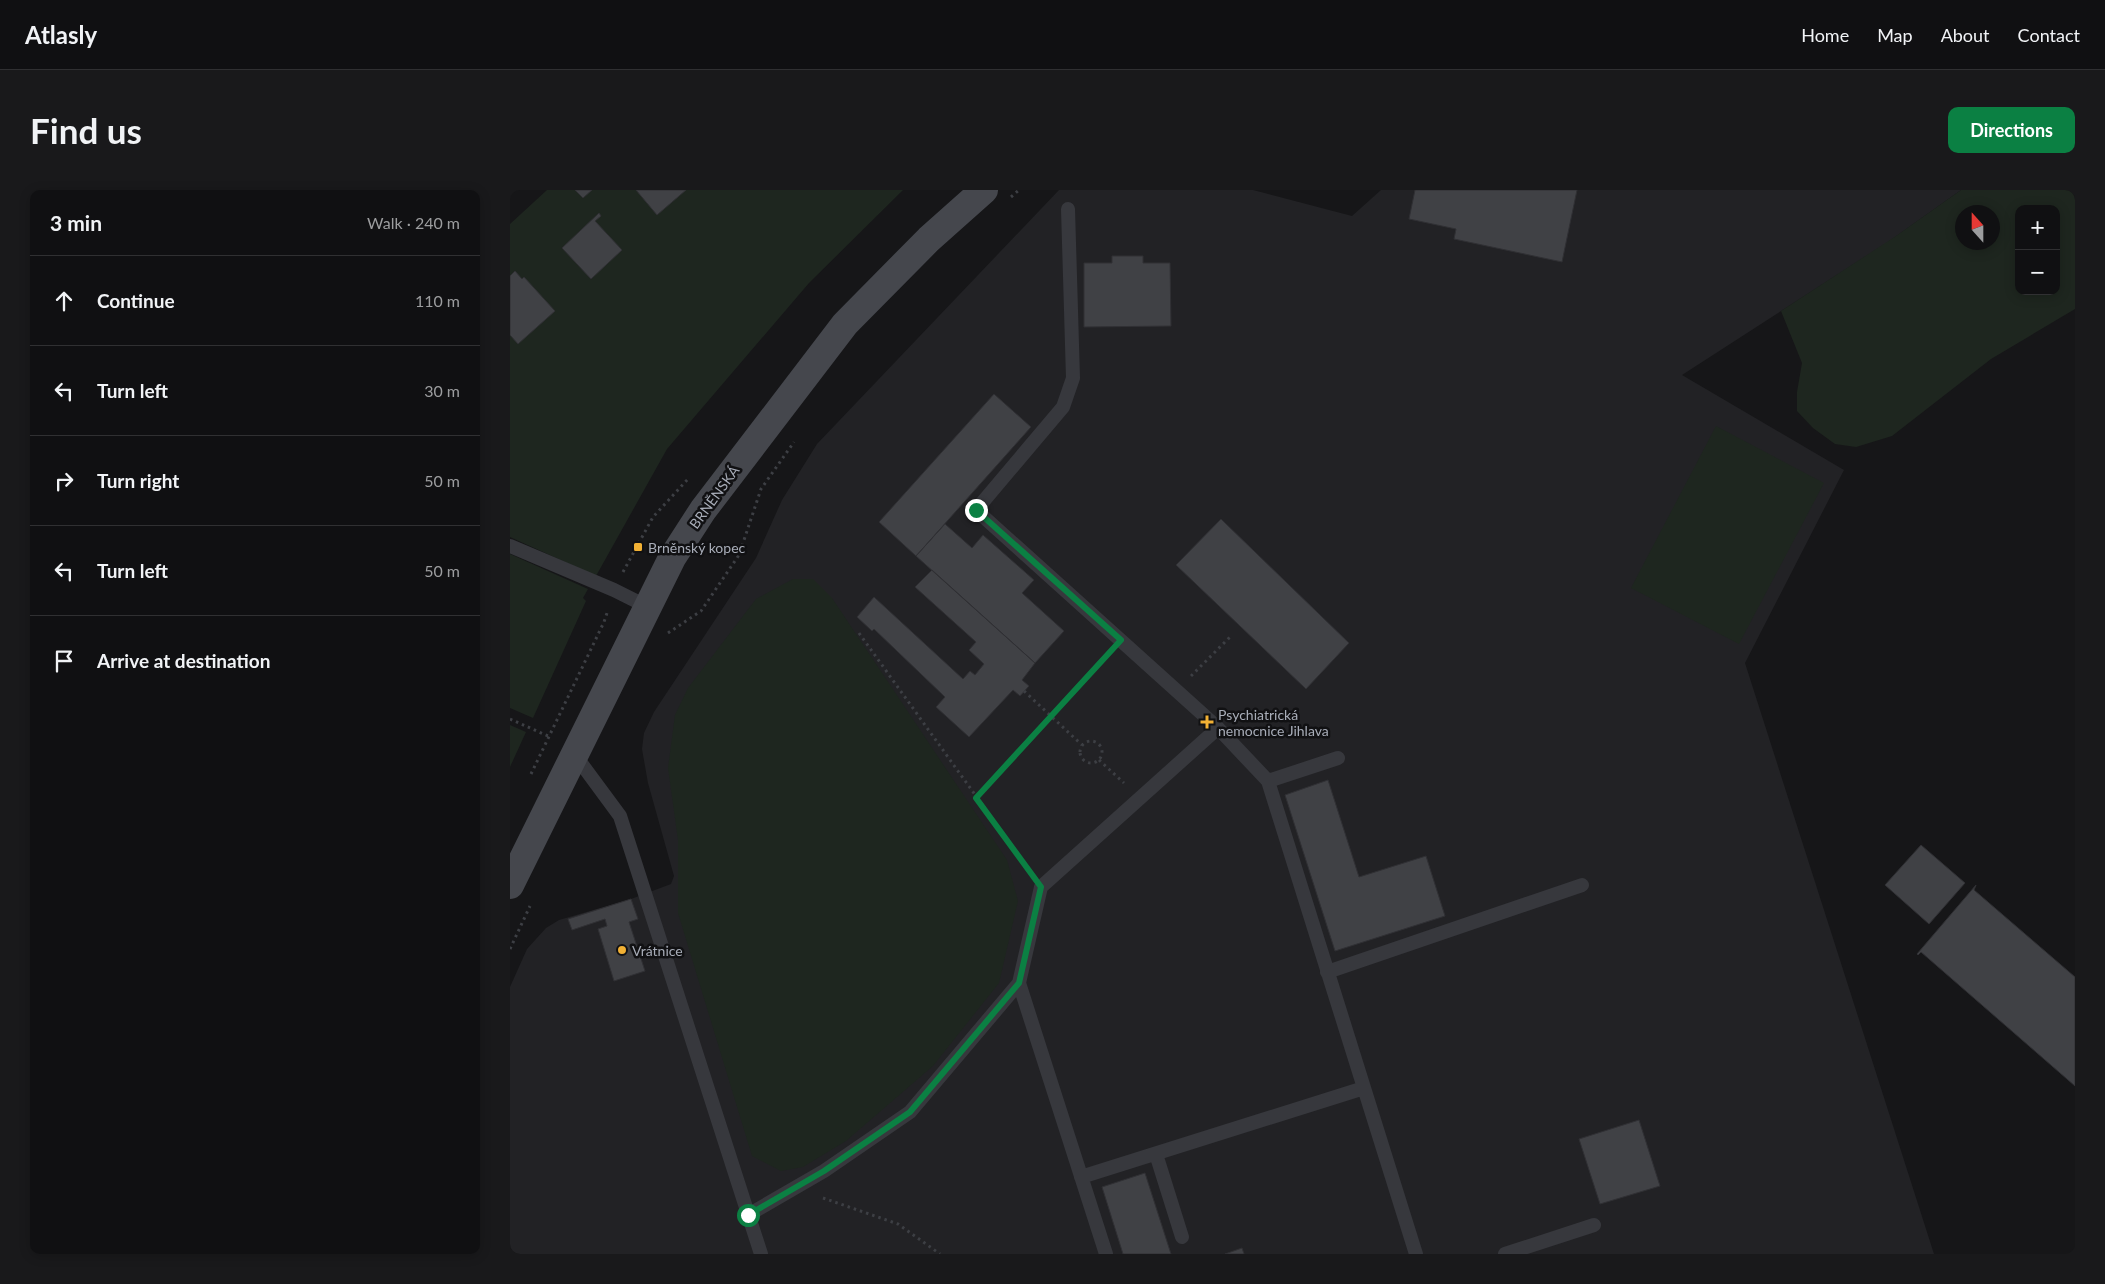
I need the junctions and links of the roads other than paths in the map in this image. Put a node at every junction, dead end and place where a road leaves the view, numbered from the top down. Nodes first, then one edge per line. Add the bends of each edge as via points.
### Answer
1 (994, 196) edge
2 (1068, 209) dead end
3 (510, 546) edge
4 (648, 607) junction
5 (1218, 728) junction
6 (575, 755) junction
7 (1338, 758) dead end
8 (1268, 781) junction
9 (510, 885) edge
10 (1582, 885) dead end
11 (1328, 972) junction
12 (1019, 983) junction
13 (1364, 1088) junction
14 (1156, 1154) junction
15 (1081, 1177) junction
16 (748, 1215) junction
17 (1594, 1224) dead end
18 (1182, 1237) dead end
19 (761, 1254) edge
20 (1106, 1254) edge
21 (1416, 1254) edge
22 (1505, 1254) edge

1 - 4 main road, BRNĚNSKÁ via 929,239 845,324 703,510 672,558
2 - 5 lane via 1073,378 1063,407 976,510
3 - 4 lane
4 - 6 main road, BRNĚNSKÁ
5 - 8 lane
5 - 12 lane via 1041,887
6 - 9 main road, BRNĚNSKÁ
6 - 16 lane via 620,816
7 - 8 lane
8 - 11 lane
10 - 11 lane
11 - 13 lane
12 - 15 lane
12 - 16 lane via 910,1112 824,1171
13 - 14 lane
13 - 21 lane
14 - 15 lane
14 - 18 lane
15 - 20 lane
16 - 19 lane
17 - 22 lane

